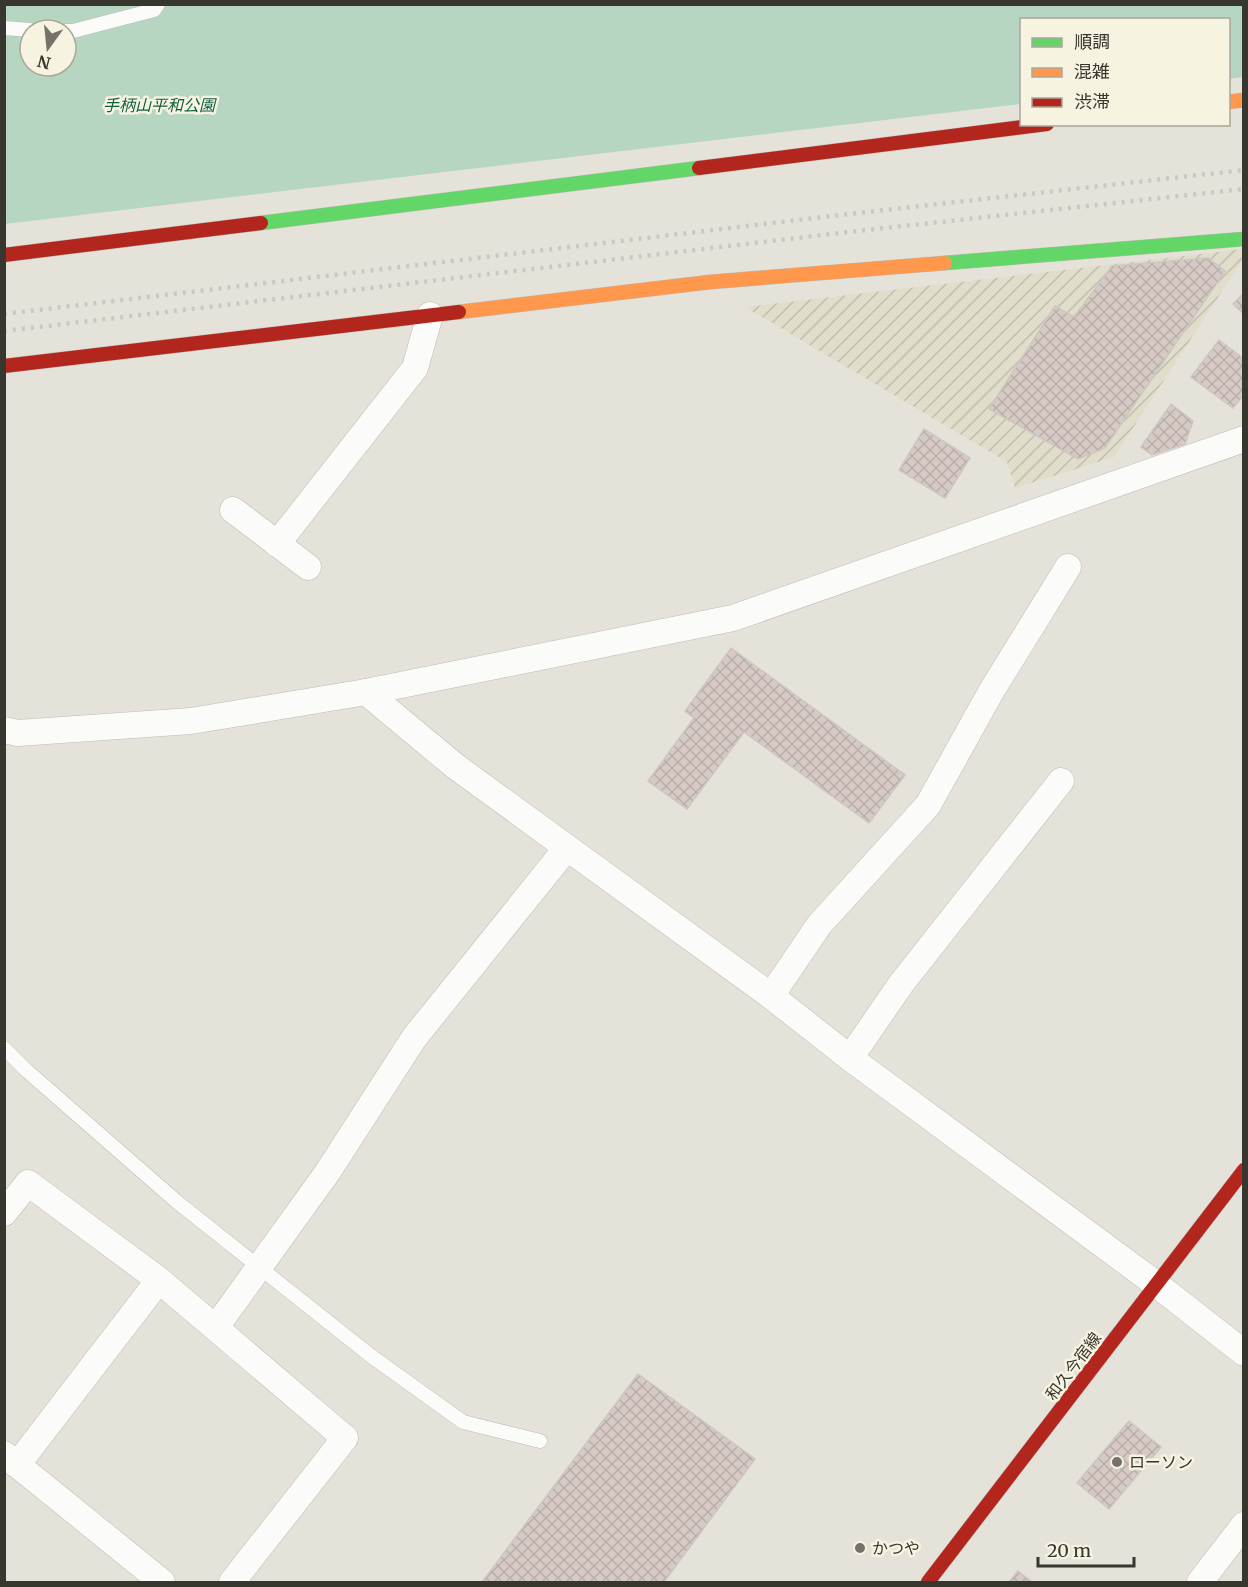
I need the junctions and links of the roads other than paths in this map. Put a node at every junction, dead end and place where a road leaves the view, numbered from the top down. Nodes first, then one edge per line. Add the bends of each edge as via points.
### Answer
1 (158, 4) edge
2 (78, 30) edge
3 (1031, 126) edge
4 (1244, 239) edge
5 (4, 255) edge
6 (430, 315) junction
7 (4, 366) edge
8 (1244, 439) edge
9 (233, 510) dead end
10 (277, 544) junction
11 (308, 567) dead end
12 (1068, 567) dead end
13 (366, 692) junction
14 (4, 730) edge
15 (1061, 780) dead end
16 (567, 849) junction
17 (771, 996) junction
18 (4, 1048) edge
19 (850, 1058) junction
20 (1244, 1170) edge
21 (4, 1214) edge
22 (260, 1268) junction
23 (159, 1280) junction
24 (1156, 1284) junction
25 (216, 1328) junction
26 (1244, 1353) edge
27 (540, 1441) dead end
28 (11, 1459) edge
29 (1244, 1525) edge
30 (162, 1582) edge
31 (232, 1582) edge
32 (928, 1582) edge
33 (1200, 1582) edge

1 - 2 lane via 154,10
3 - 5 street
4 - 6 street via 710,282
6 - 7 street
6 - 10 street via 415,368
8 - 13 street via 733,618
9 - 10 street
10 - 11 street
12 - 17 street via 992,690 928,805 819,925
13 - 14 street via 191,721 18,733
13 - 16 street via 455,766
15 - 19 street via 901,984
16 - 17 street
16 - 22 street via 414,1038
17 - 19 street
18 - 22 lane via 98,1135
19 - 24 street
20 - 24 street, 和久今宿線
21 - 23 street via 28,1183
22 - 25 street
22 - 27 lane via 371,1356 463,1422
23 - 25 street
23 - 28 street
24 - 26 street
24 - 32 street, 和久今宿線
25 - 31 street via 345,1438
28 - 30 street
29 - 33 street

